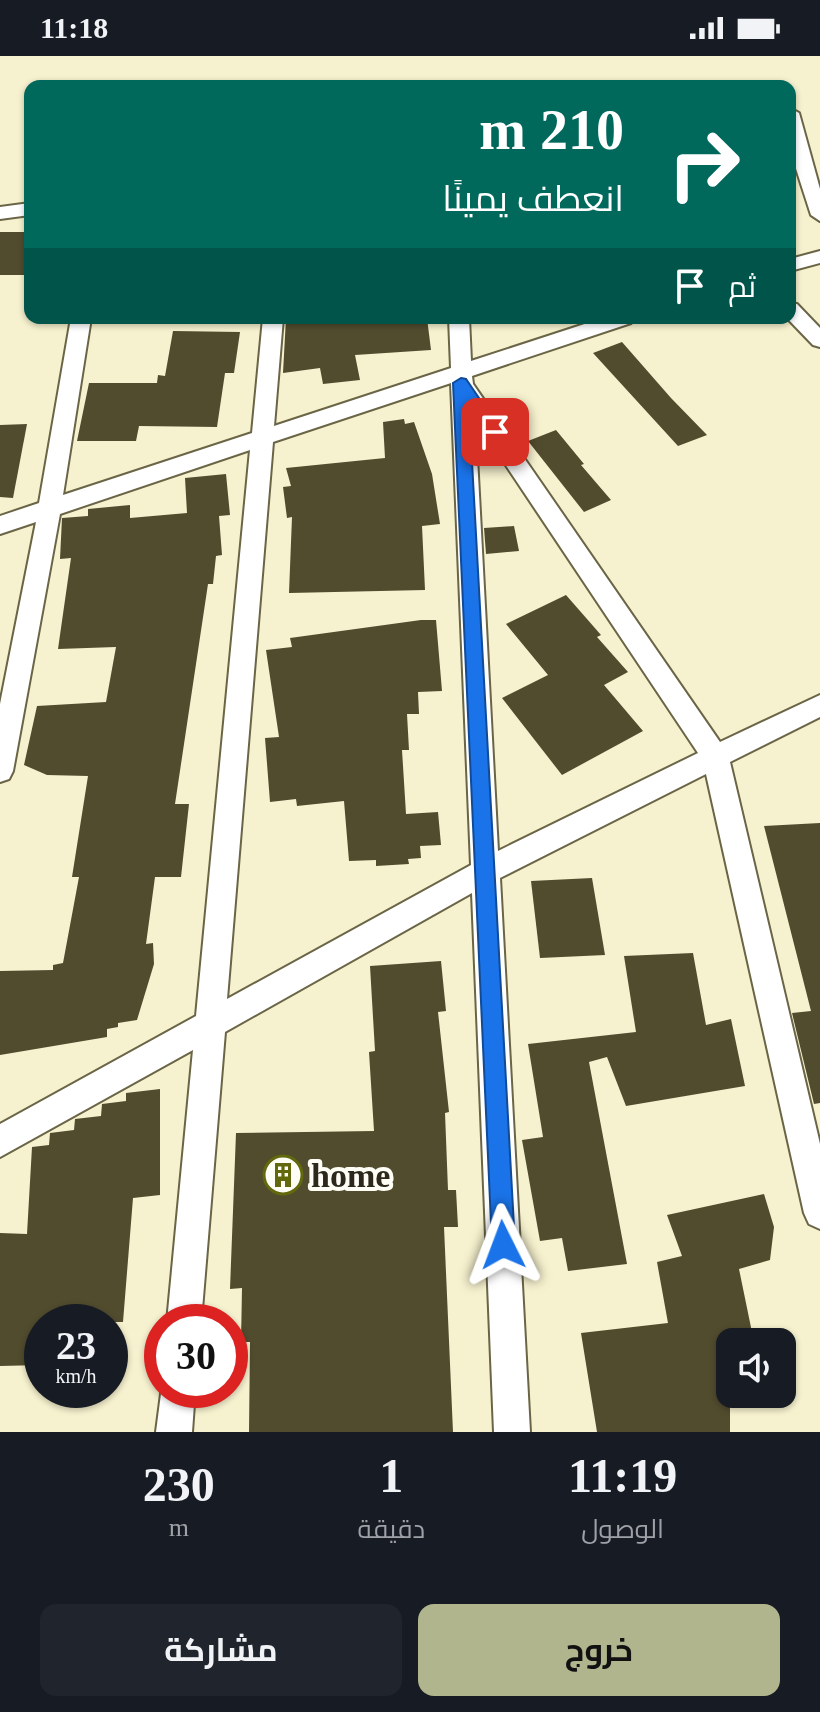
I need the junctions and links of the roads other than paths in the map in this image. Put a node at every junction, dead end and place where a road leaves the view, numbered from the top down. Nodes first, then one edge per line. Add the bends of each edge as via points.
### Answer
1 (796, 138) edge
2 (24, 210) edge
3 (0, 213) edge
4 (820, 215) edge
5 (820, 257) edge
6 (796, 263) edge
7 (796, 315) edge
8 (80, 324) edge
9 (273, 324) edge
10 (459, 324) edge
11 (607, 324) edge
12 (820, 340) edge
13 (460, 377) junction
14 (264, 438) junction
15 (50, 508) junction
16 (0, 525) edge
17 (820, 705) edge
18 (715, 756) junction
19 (0, 771) edge
20 (486, 871) junction
21 (211, 1022) junction
22 (0, 1141) edge
23 (820, 1213) edge
24 (186, 1304) edge
25 (176, 1408) edge
26 (174, 1432) edge
27 (512, 1432) edge

1 - 4 street
2 - 3 street
5 - 6 street
7 - 12 street
8 - 15 street
9 - 14 street
10 - 13 street
11 - 13 street
13 - 14 street
13 - 18 street
13 - 20 street
14 - 15 street
14 - 21 street
15 - 16 street
15 - 19 street
17 - 18 street
18 - 20 street
18 - 23 street
20 - 21 street
20 - 27 street
21 - 22 street
21 - 24 street
25 - 26 street

